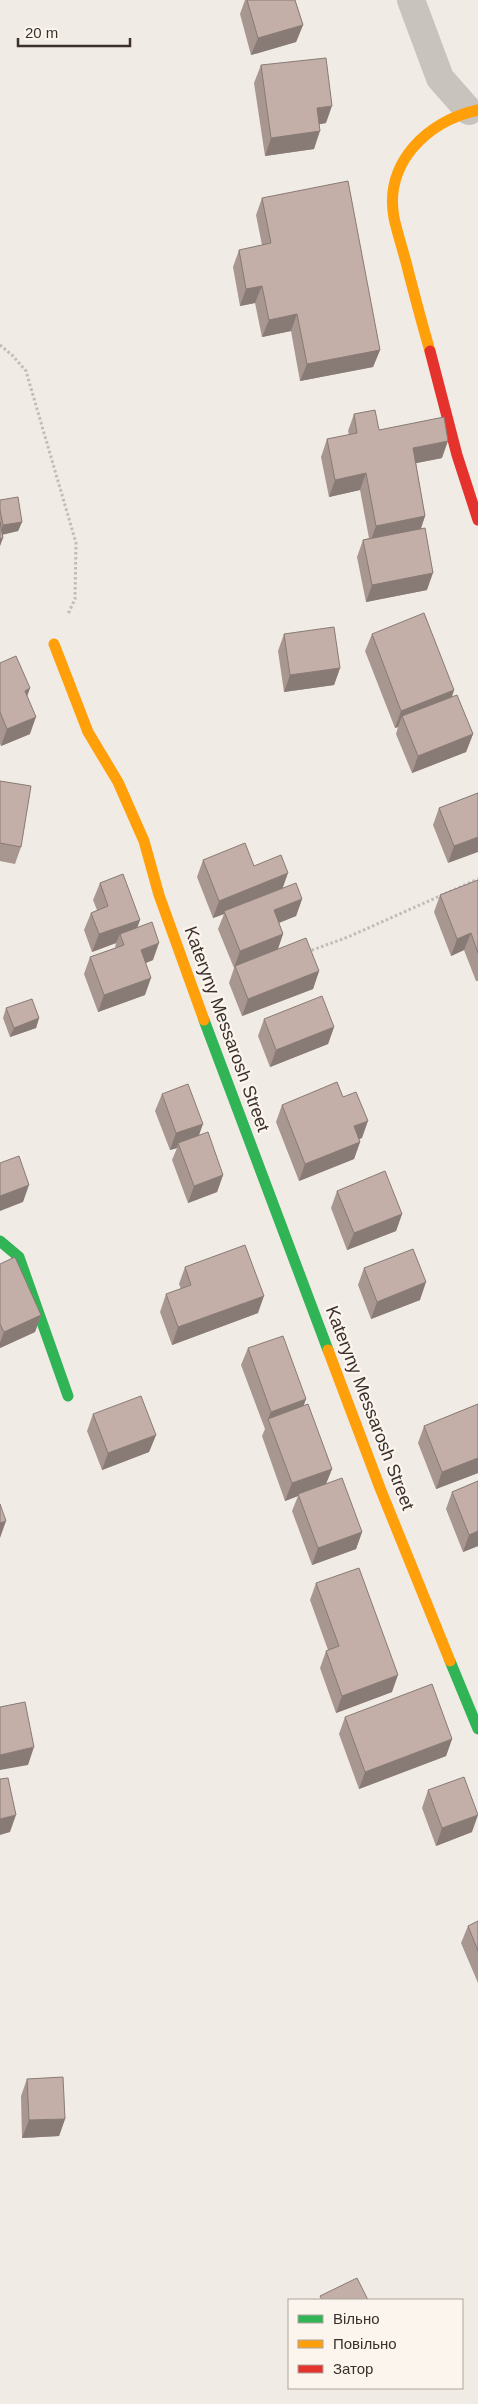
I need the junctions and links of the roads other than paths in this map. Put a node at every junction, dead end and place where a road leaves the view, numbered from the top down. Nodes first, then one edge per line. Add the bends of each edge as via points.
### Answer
1 (411, 0) edge
2 (474, 110) edge
3 (478, 520) edge
4 (54, 644) road end
5 (0, 1241) edge
6 (68, 1396) dead end
7 (478, 1729) edge

1 - 2 street via 440,78
2 - 3 street via 442,121 420,138 403,161 394,188 394,217 457,455
4 - 7 street, Kateryny Messarosh Street via 88,732 118,782 144,841 159,896 212,1040 377,1478
5 - 6 street via 19,1257

